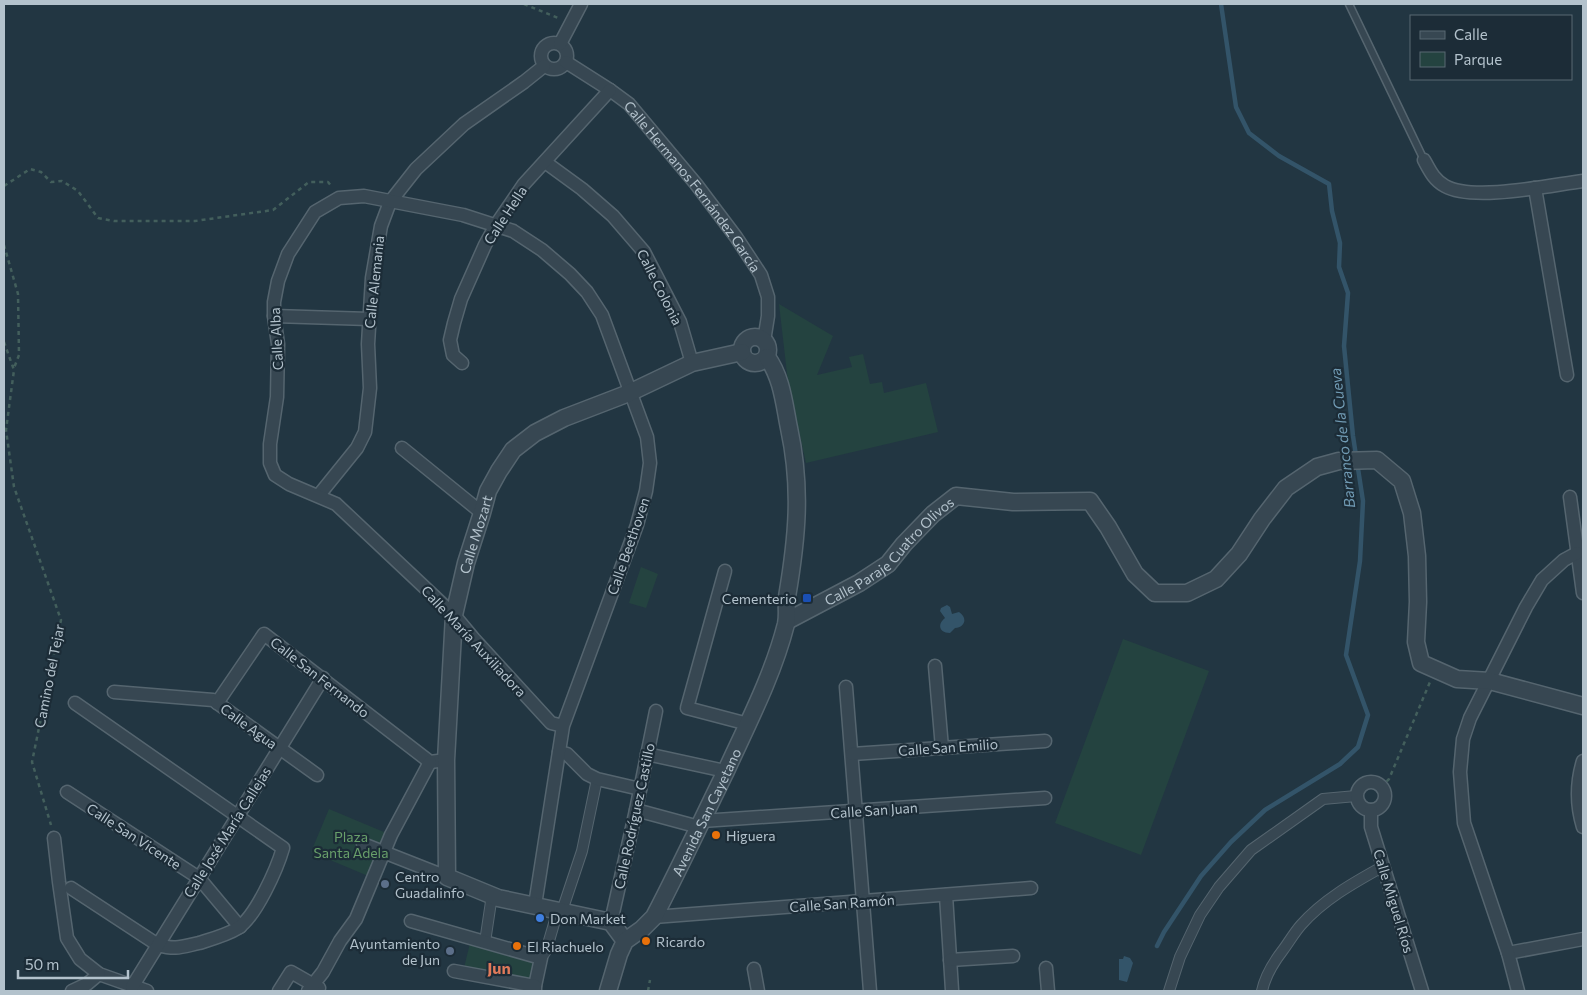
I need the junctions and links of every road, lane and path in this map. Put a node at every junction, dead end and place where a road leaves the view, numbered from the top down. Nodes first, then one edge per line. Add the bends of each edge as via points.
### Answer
1 (524, 4) edge
2 (582, 4) edge
3 (1349, 4) edge
4 (570, 26) junction
5 (560, 44) junction
6 (566, 62) junction
7 (544, 66) junction
8 (610, 90) junction
9 (1424, 160) joint
10 (545, 162) junction
11 (1583, 181) edge
12 (4, 186) edge
13 (1534, 188) junction
14 (339, 198) junction
15 (390, 202) junction
16 (496, 225) junction
17 (4, 245) edge
18 (274, 316) junction
19 (369, 319) junction
20 (4, 342) edge
21 (766, 349) junction
22 (462, 363) dead end
23 (692, 363) junction
24 (14, 370) junction
25 (1568, 375) dead end
26 (629, 393) junction
27 (402, 448) dead end
28 (319, 496) junction
29 (1570, 497) dead end
30 (482, 513) junction
31 (1577, 553) junction
32 (725, 571) dead end
33 (1583, 593) edge
34 (454, 615) junction
35 (787, 621) junction
36 (935, 666) dead end
37 (1436, 669) junction
38 (323, 678) junction
39 (1490, 681) junction
40 (846, 687) dead end
41 (114, 692) dead end
42 (75, 703) dead end
43 (217, 703) junction
44 (1583, 706) edge
45 (656, 711) dead end
46 (748, 724) junction
47 (563, 726) junction
48 (1045, 741) dead end
49 (280, 748) junction
50 (942, 748) junction
51 (559, 752) junction
52 (647, 754) junction
53 (852, 754) junction
54 (438, 761) junction
55 (1583, 761) edge
56 (725, 772) junction
57 (317, 775) dead end
58 (597, 779) junction
59 (1381, 787) junction
60 (640, 789) junction
61 (67, 792) dead end
62 (1356, 796) junction
63 (1045, 798) dead end
64 (636, 810) junction
65 (1371, 810) junction
66 (856, 811) junction
67 (237, 816) junction
68 (701, 824) junction
69 (1583, 827) edge
70 (54, 838) joint
71 (363, 844) dead end
72 (384, 852) junction
73 (1382, 867) junction
74 (447, 877) junction
75 (199, 878) junction
76 (71, 888) dead end
77 (1031, 888) dead end
78 (492, 895) junction
79 (946, 895) junction
80 (863, 901) junction
81 (535, 906) junction
82 (560, 910) junction
83 (654, 917) junction
84 (411, 921) dead end
85 (611, 922) junction
86 (240, 927) junction
87 (1583, 939) edge
88 (625, 941) junction
89 (484, 942) junction
90 (158, 945) junction
91 (1508, 953) junction
92 (1013, 956) dead end
93 (541, 958) junction
94 (950, 960) junction
95 (1046, 968) dead end
96 (754, 969) dead end
97 (454, 971) dead end
98 (99, 974) junction
99 (650, 980) dead end
100 (132, 987) junction
101 (313, 989) edge
102 (535, 989) edge
103 (952, 990) dead end
104 (72, 991) edge
105 (147, 991) edge
106 (279, 991) edge
107 (608, 991) edge
108 (648, 991) edge
109 (758, 991) edge
110 (870, 991) edge
111 (1048, 991) edge
112 (1169, 991) edge
113 (1262, 991) edge
114 (1422, 991) edge
115 (1518, 991) edge

1 - 4 path
2 - 4 street
3 - 9 lane
4 - 5 street
5 - 6 street via 566,50
5 - 7 street via 548,44 542,50 540,58
6 - 7 street via 556,70
6 - 8 street, Calle Hermanos Fernández García
7 - 15 street, Calle Alemania via 464,124 416,169
8 - 10 street, Calle Hella
8 - 21 street, Calle Hermanos Fernández García via 629,104 696,184 750,256 768,296
9 - 13 street via 1432,176 1446,187 1472,193
10 - 16 street, Calle Hella via 524,184
10 - 23 street, Calle Colonia via 613,216 644,252 680,322
11 - 13 street
12 - 14 path via 30,169 41,172 51,182 62,181 78,191 98,218 114,221 194,221 273,210 309,182 328,182
13 - 25 street
14 - 15 street, Calle Alba via 364,196
14 - 18 street, Calle Alba via 314,212 288,254 278,281
15 - 16 street, Calle Beethoven via 463,215
15 - 19 street, Calle Alemania via 381,226
16 - 22 street, Calle Hella via 460,299 454,323 450,340 453,354
16 - 26 street, Calle Beethoven via 513,231 542,250 587,292 602,315
17 - 24 path via 18,294 19,355
18 - 19 street
18 - 28 street, Calle Alba via 278,344 277,397 270,463 275,475 288,484
19 - 28 street, Calle Alemania via 370,388 365,432
20 - 24 path, Camino del Tejar
21 - 23 street, Calle Mozart via 762,362 753,364 742,352
21 - 35 street via 779,380 797,472 798,513 786,603
23 - 26 street, Calle Mozart
24 - 70 path, Camino del Tejar via 6,430 14,487 61,620 32,762
26 - 30 street, Calle Mozart via 564,418 535,433 513,450 488,492
26 - 47 street, Calle Beethoven via 647,437 650,463 646,491 637,526
27 - 30 street
28 - 34 street, Calle María Auxiliadora via 336,504
29 - 31 street
30 - 34 street, Calle Mozart
31 - 33 street
31 - 39 street via 1542,580
32 - 46 street via 687,708
34 - 47 street, Calle María Auxiliadora via 551,723
34 - 54 street, Calle Mozart
35 - 37 street, Calle Paraje Cuatro Olivos via 888,564 932,514 956,496 1012,502 1090,501 1135,574 1148,587 1155,593 1187,593 1216,579 1286,488 1317,467 1339,461 1377,460 1402,481 1412,513 1417,556 1416,642 1421,663
35 - 46 street, Avenida San Cayetano via 775,660
36 - 50 street
37 - 39 street via 1457,679
37 - 59 path via 1389,778
38 - 43 street, Calle San Fernando via 264,634
38 - 49 street, Calle José María Callejas
38 - 54 street, Calle San Fernando
39 - 44 street
39 - 91 street via 1470,718 1463,739 1460,772 1464,823
40 - 53 street
41 - 43 street, Calle Agua via 213,700
42 - 67 street
43 - 49 street, Calle Agua
45 - 52 street, Calle Rodríguez Castillo
46 - 56 street, Avenida San Cayetano
47 - 51 street, Calle Beethoven
48 - 50 street, Calle San Emilio
49 - 57 street, Calle Agua
49 - 67 street, Calle José María Callejas
50 - 53 street, Calle San Emilio
51 - 58 street via 567,754 587,774
51 - 81 street, Calle Beethoven
52 - 56 street
52 - 60 street, Calle Rodríguez Castillo
53 - 66 street
54 - 72 street via 391,835
54 - 74 street, Calle Mozart
55 - 69 street via 1577,793
56 - 68 street, Avenida San Cayetano
58 - 60 street
58 - 82 street via 582,851
59 - 62 street via 1368,782 1360,787
59 - 65 street via 1385,796 1382,804
60 - 64 street, Calle Rodríguez Castillo
61 - 75 street, Calle San Vicente
62 - 65 street via 1359,804
62 - 112 street via 1322,799 1251,850 1200,915 1180,957
63 - 66 street, Calle San Juan
64 - 68 street, Calle San Juan
64 - 85 street, Calle Rodríguez Castillo
65 - 73 street, Calle Miguel Ríos via 1371,827
66 - 68 street, Calle San Juan
66 - 80 street
67 - 75 street, Calle José María Callejas
67 - 86 street via 283,848 267,889
68 - 83 street, Avenida San Cayetano
70 - 98 street via 67,938 80,959
71 - 72 street
72 - 74 street
72 - 101 street via 356,919
73 - 113 street via 1342,890 1306,920 1276,960 1264,980
73 - 114 street, Calle Miguel Ríos
74 - 78 street
75 - 86 street, Calle San Vicente
75 - 90 street, Calle José María Callejas
76 - 90 street
77 - 79 street, Calle San Ramón
78 - 81 street
78 - 89 street
79 - 80 street, Calle San Ramón
79 - 94 street
80 - 83 street, Calle San Ramón
80 - 110 street
81 - 82 street
82 - 85 street
82 - 93 street
83 - 88 street, Avenida San Cayetano
84 - 89 street
85 - 88 street
86 - 90 street via 202,942 172,949
87 - 91 street
88 - 107 street
89 - 93 street
90 - 100 street, Calle José María Callejas
91 - 115 street
92 - 94 street
93 - 102 street
94 - 103 street
95 - 111 street
96 - 109 street
97 - 102 street
98 - 100 street
98 - 104 street
99 - 108 path
100 - 105 street
101 - 106 street via 291,972

